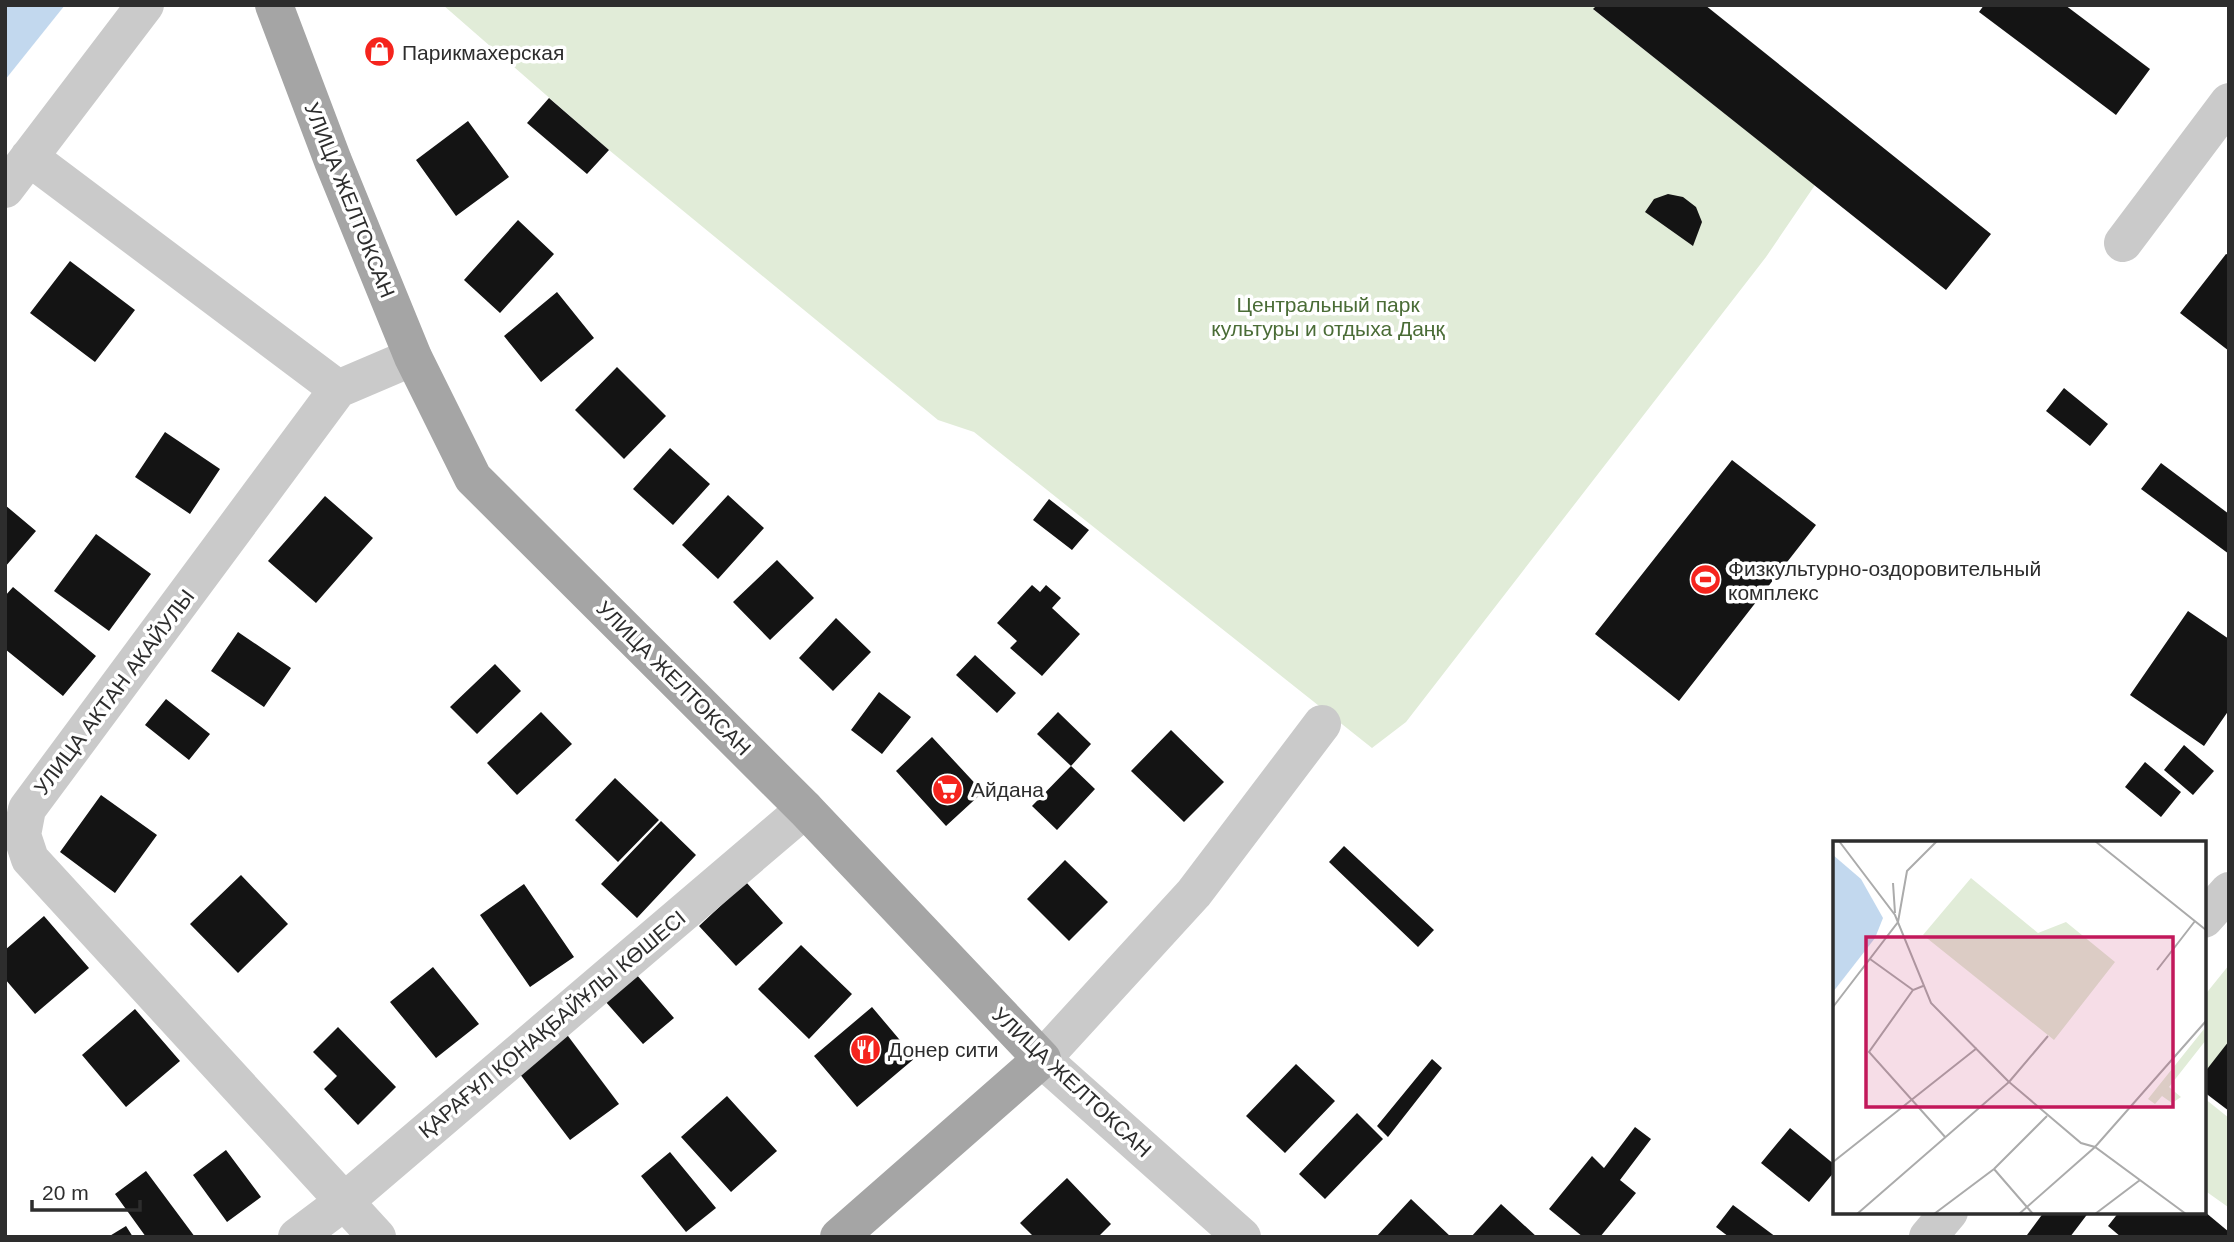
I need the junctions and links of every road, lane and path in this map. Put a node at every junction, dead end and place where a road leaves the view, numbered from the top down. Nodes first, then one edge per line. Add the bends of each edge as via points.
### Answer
1 (145, 5) edge
2 (274, 5) edge
3 (2229, 102) edge
4 (29, 158) junction
5 (5, 189) edge
6 (2123, 243) dead end
7 (413, 357) junction
8 (338, 389) junction
9 (1322, 724) dead end
10 (805, 809) junction
11 (2229, 891) edge
12 (2206, 917) edge
13 (1042, 1059) junction
14 (345, 1201) junction
15 (1947, 1214) edge
16 (297, 1237) edge
17 (377, 1237) edge
18 (839, 1237) edge
19 (1242, 1237) edge
20 (1928, 1237) edge

1 - 4 street
2 - 7 main road, УЛИЦА ЖЕЛТОКСАН
3 - 6 street
4 - 5 street
4 - 8 street
7 - 8 street
7 - 10 main road, УЛИЦА ЖЕЛТОКСАН via 474,478
8 - 14 street, УЛИЦА АКТАН АКАЙУЛЫ via 27,809 22,835 30,859
9 - 13 street via 1194,893
10 - 13 main road, УЛИЦА ЖЕЛТОКСАН
10 - 14 street, ҚАРАҒҰЛ ҚОНАҚБАЙҰЛЫ КӨШЕСІ
11 - 12 street
13 - 18 main road
13 - 19 street, УЛИЦА ЖЕЛТОКСАН
14 - 16 street, ҚАРАҒҰЛ ҚОНАҚБАЙҰЛЫ КӨШЕСІ
14 - 17 street, УЛИЦА АКТАН АКАЙУЛЫ
15 - 20 street

